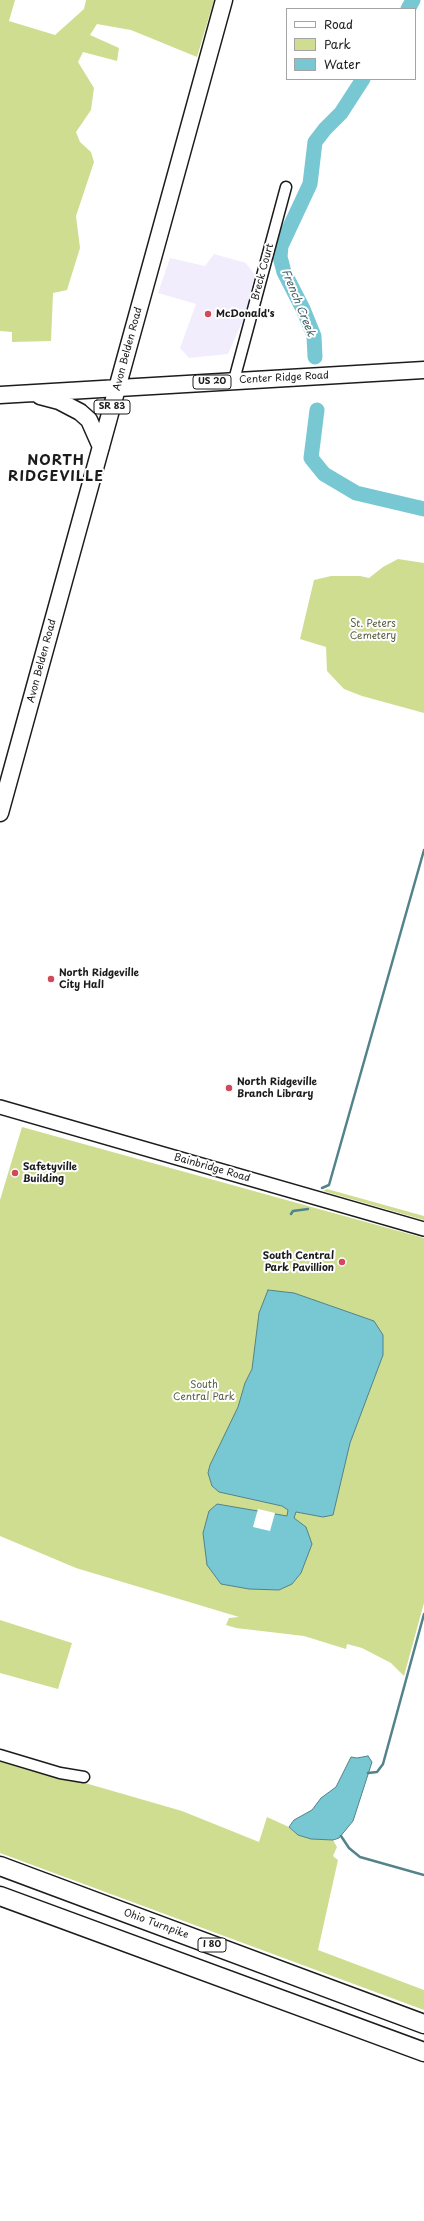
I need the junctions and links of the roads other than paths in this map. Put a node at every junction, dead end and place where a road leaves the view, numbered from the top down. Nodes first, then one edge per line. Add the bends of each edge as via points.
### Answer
1 (224, 0) edge
2 (286, 187) dead end
3 (424, 370) edge
4 (234, 380) junction
5 (118, 386) junction
6 (29, 392) junction
7 (0, 394) edge
8 (102, 447) junction
9 (0, 813) edge
10 (0, 1107) edge
11 (424, 1228) edge
12 (0, 1755) edge
13 (84, 1777) dead end
14 (0, 1866) edge
15 (0, 1896) edge
16 (424, 2024) edge
17 (424, 2052) edge

1 - 5 main road, Avon Belden Road / SR 83
2 - 4 street, Breck Court
3 - 4 main road, Center Ridge Road / US 20
4 - 5 main road, Center Ridge Road / US 20
5 - 6 main road, Center Ridge Road / US 20
5 - 8 main road, Avon Belden Road / SR 83
6 - 7 main road, Center Ridge Road / US 20
6 - 8 main road via 59,401 80,412 89,420
8 - 9 main road, Avon Belden Road / SR 83
10 - 11 street, Bainbridge Road
12 - 13 street
14 - 16 highway, Ohio Turnpike / I 80
15 - 17 highway

